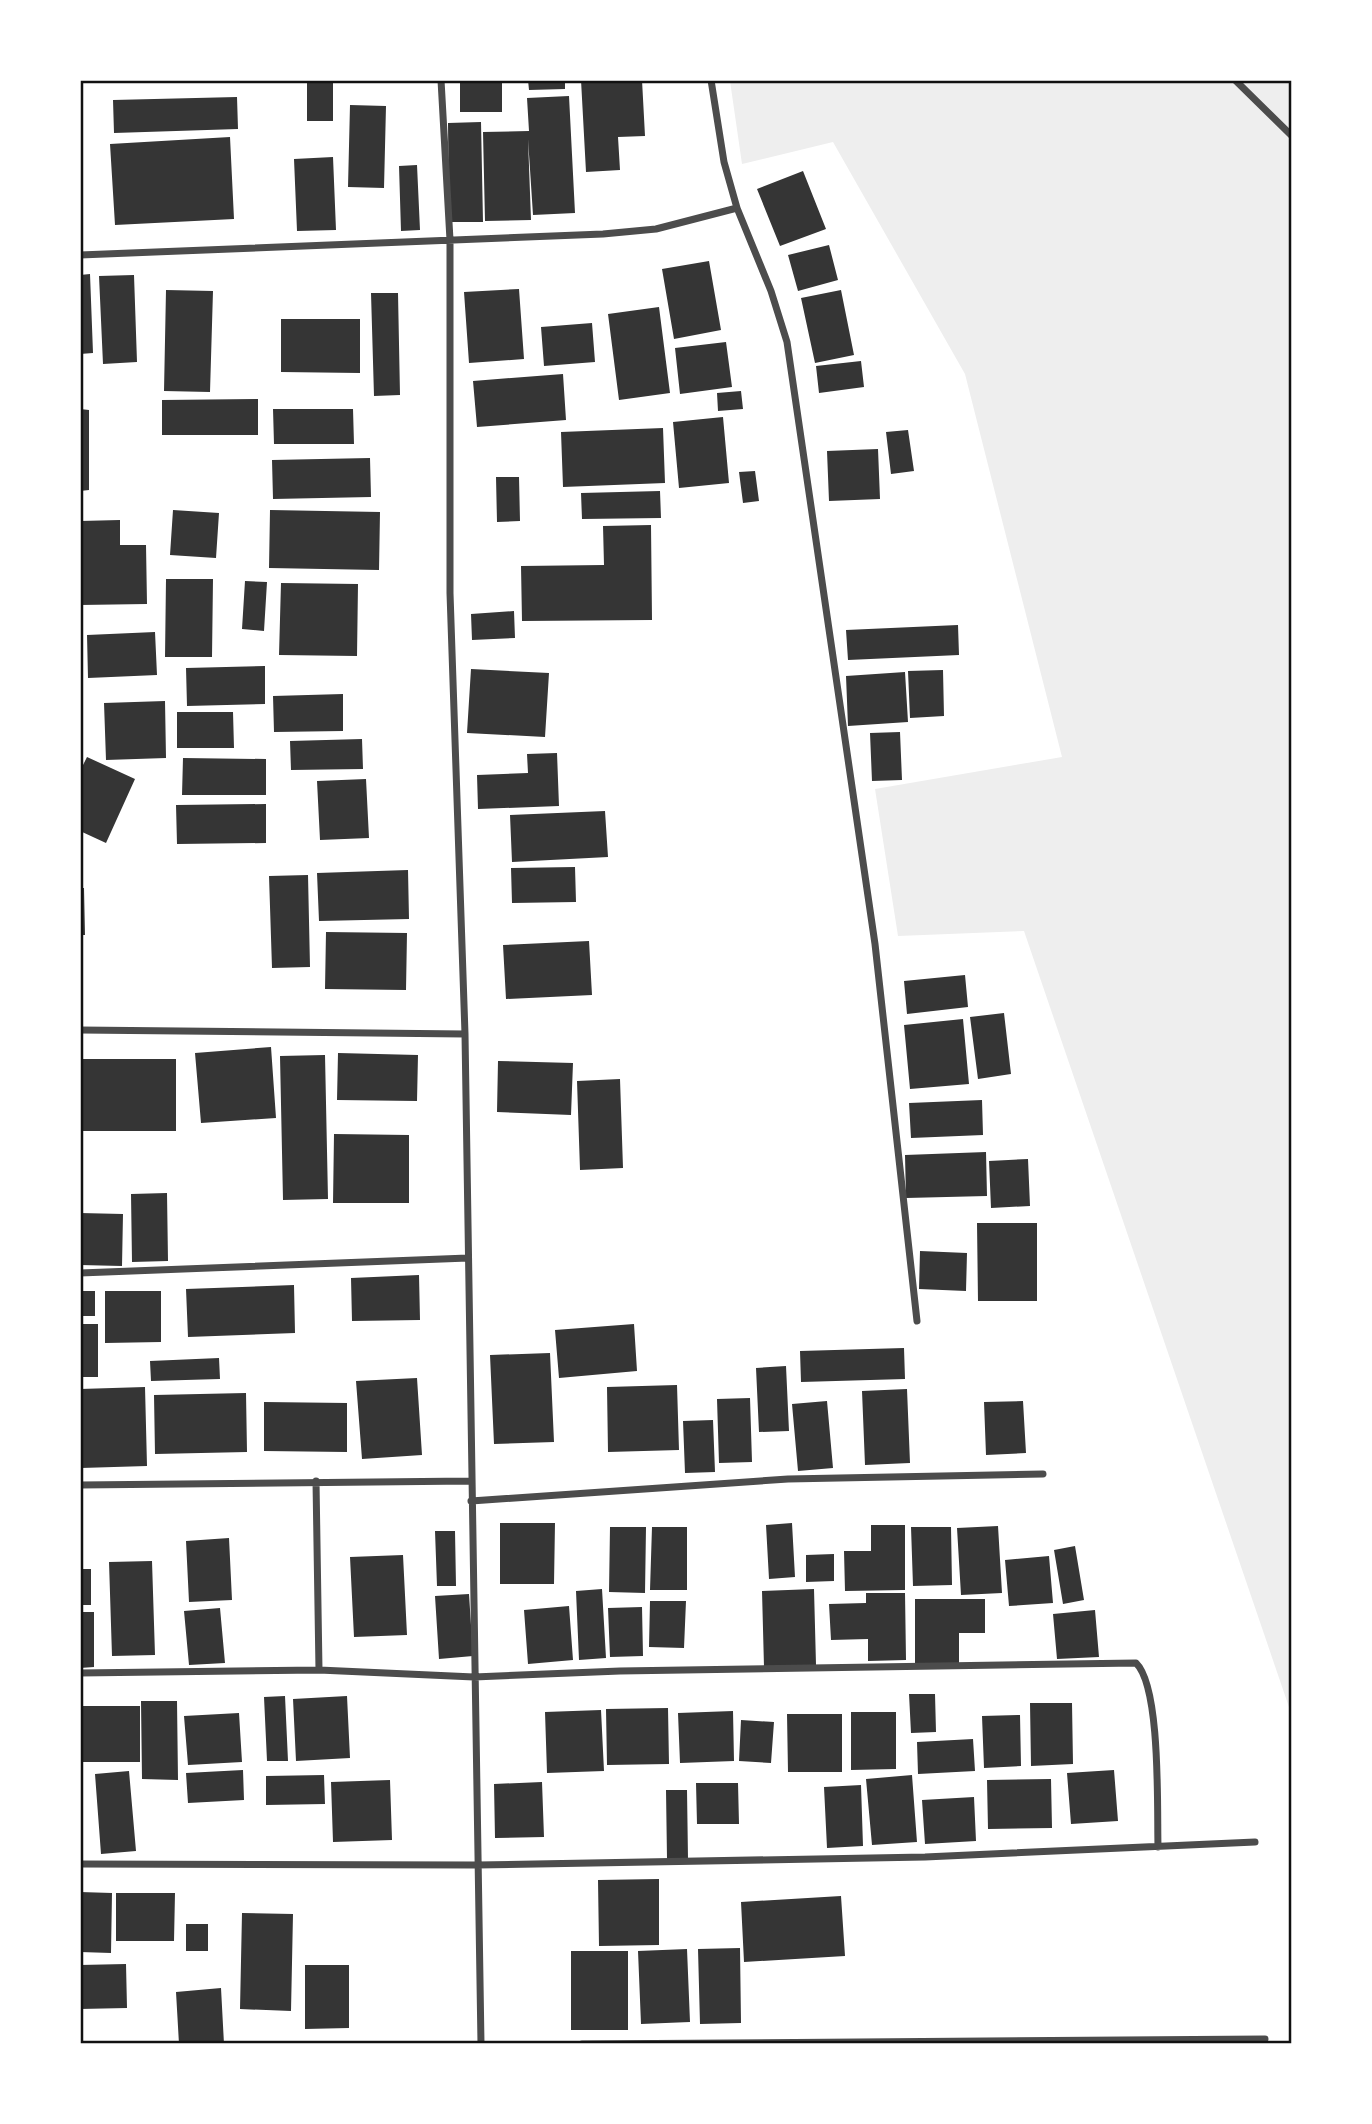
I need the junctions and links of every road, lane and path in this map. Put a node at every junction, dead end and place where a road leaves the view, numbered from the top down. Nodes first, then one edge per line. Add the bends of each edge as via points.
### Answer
1 (441, 80) edge
2 (711, 80) edge
3 (1235, 80) edge
4 (1292, 136) edge
5 (737, 208) junction
6 (450, 240) junction
7 (80, 255) edge
8 (80, 1030) edge
9 (465, 1034) junction
10 (468, 1258) junction
11 (80, 1273) edge
12 (916, 1321) dead end
13 (1044, 1474) dead end
14 (316, 1481) junction
15 (470, 1481) junction
16 (80, 1485) edge
17 (471, 1501) junction
18 (319, 1670) junction
19 (80, 1673) edge
20 (474, 1677) junction
21 (1255, 1842) dead end
22 (1158, 1847) junction
23 (80, 1864) edge
24 (477, 1865) junction
25 (1265, 2039) dead end
26 (481, 2043) edge
27 (582, 2043) edge

1 - 6 street
2 - 5 street via 724,162
3 - 4 street
5 - 6 street via 656,229
5 - 12 street via 787,342 875,944
6 - 7 street
6 - 9 street via 450,593
8 - 9 street
9 - 10 street
10 - 11 street
10 - 15 street
13 - 17 street via 788,1479
14 - 15 street
14 - 16 street
14 - 18 street
15 - 17 street
17 - 20 street
18 - 19 street
18 - 20 street
20 - 22 street via 634,1670 1136,1663 1148,1684 1155,1741
20 - 24 street
21 - 22 street
22 - 24 street via 925,1857
23 - 24 street
24 - 26 street
25 - 27 street

